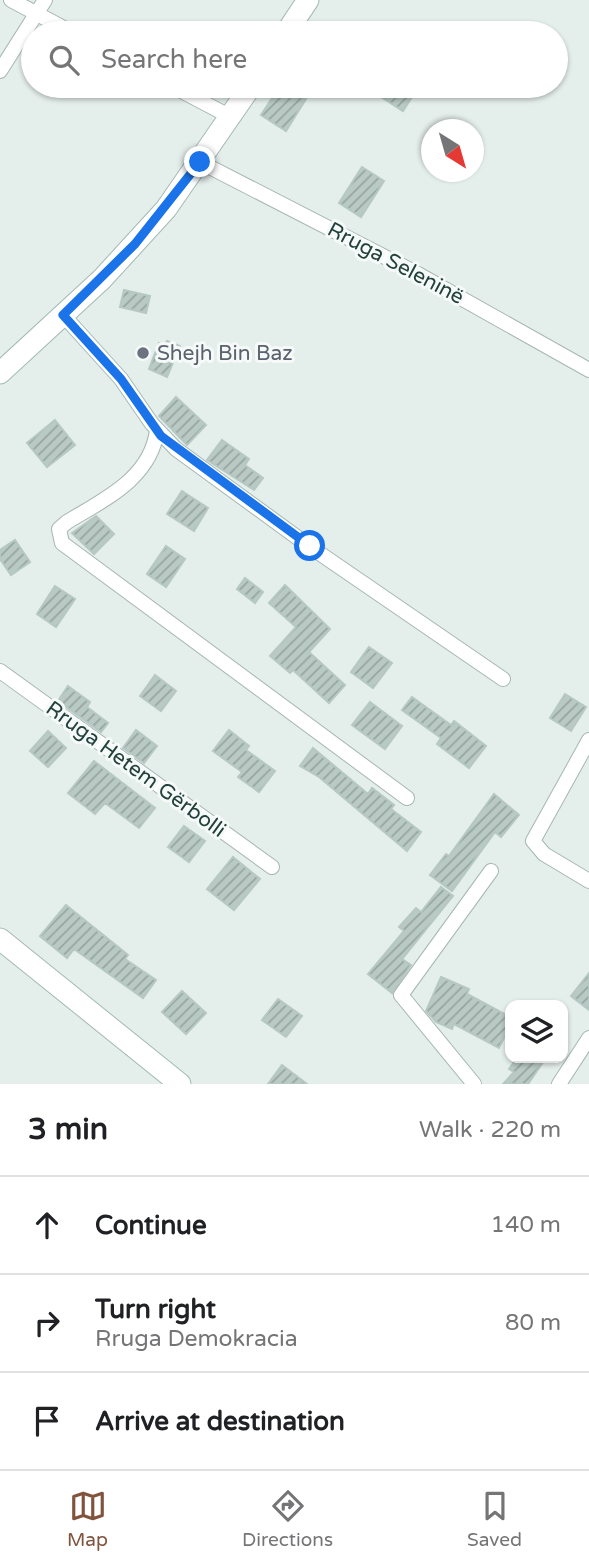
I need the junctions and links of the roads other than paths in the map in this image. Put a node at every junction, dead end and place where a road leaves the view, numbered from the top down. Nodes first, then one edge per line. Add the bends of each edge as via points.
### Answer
1 (11, 0) edge
2 (45, 0) edge
3 (308, 0) edge
4 (36, 13) junction
5 (31, 21) edge
6 (51, 21) edge
7 (294, 21) edge
8 (21, 37) edge
9 (0, 71) edge
10 (195, 98) edge
11 (243, 98) edge
12 (231, 117) junction
13 (200, 162) junction
14 (63, 315) junction
15 (589, 370) edge
16 (0, 373) edge
17 (157, 430) junction
18 (0, 670) edge
19 (503, 679) dead end
20 (589, 740) edge
21 (407, 798) dead end
22 (272, 867) dead end
23 (491, 871) dead end
24 (589, 881) edge
25 (0, 939) edge
26 (589, 1038) edge
27 (180, 1084) edge
28 (474, 1084) edge
29 (559, 1084) edge

1 - 4 street
2 - 4 street
3 - 7 main road
4 - 5 street
4 - 6 street
8 - 9 street
10 - 12 street
11 - 12 main road
12 - 13 main road
13 - 14 main road via 135,244
13 - 15 street, Rruga Seleninë via 406,267
14 - 16 main road
14 - 17 street via 121,379
17 - 19 street via 176,449 310,546
17 - 21 street via 149,460 137,474 67,522 60,529 62,543
18 - 22 street, Rruga Hetem Gërbolli
20 - 24 street via 533,841 544,854
23 - 28 street via 401,995
25 - 27 main road
26 - 29 street

